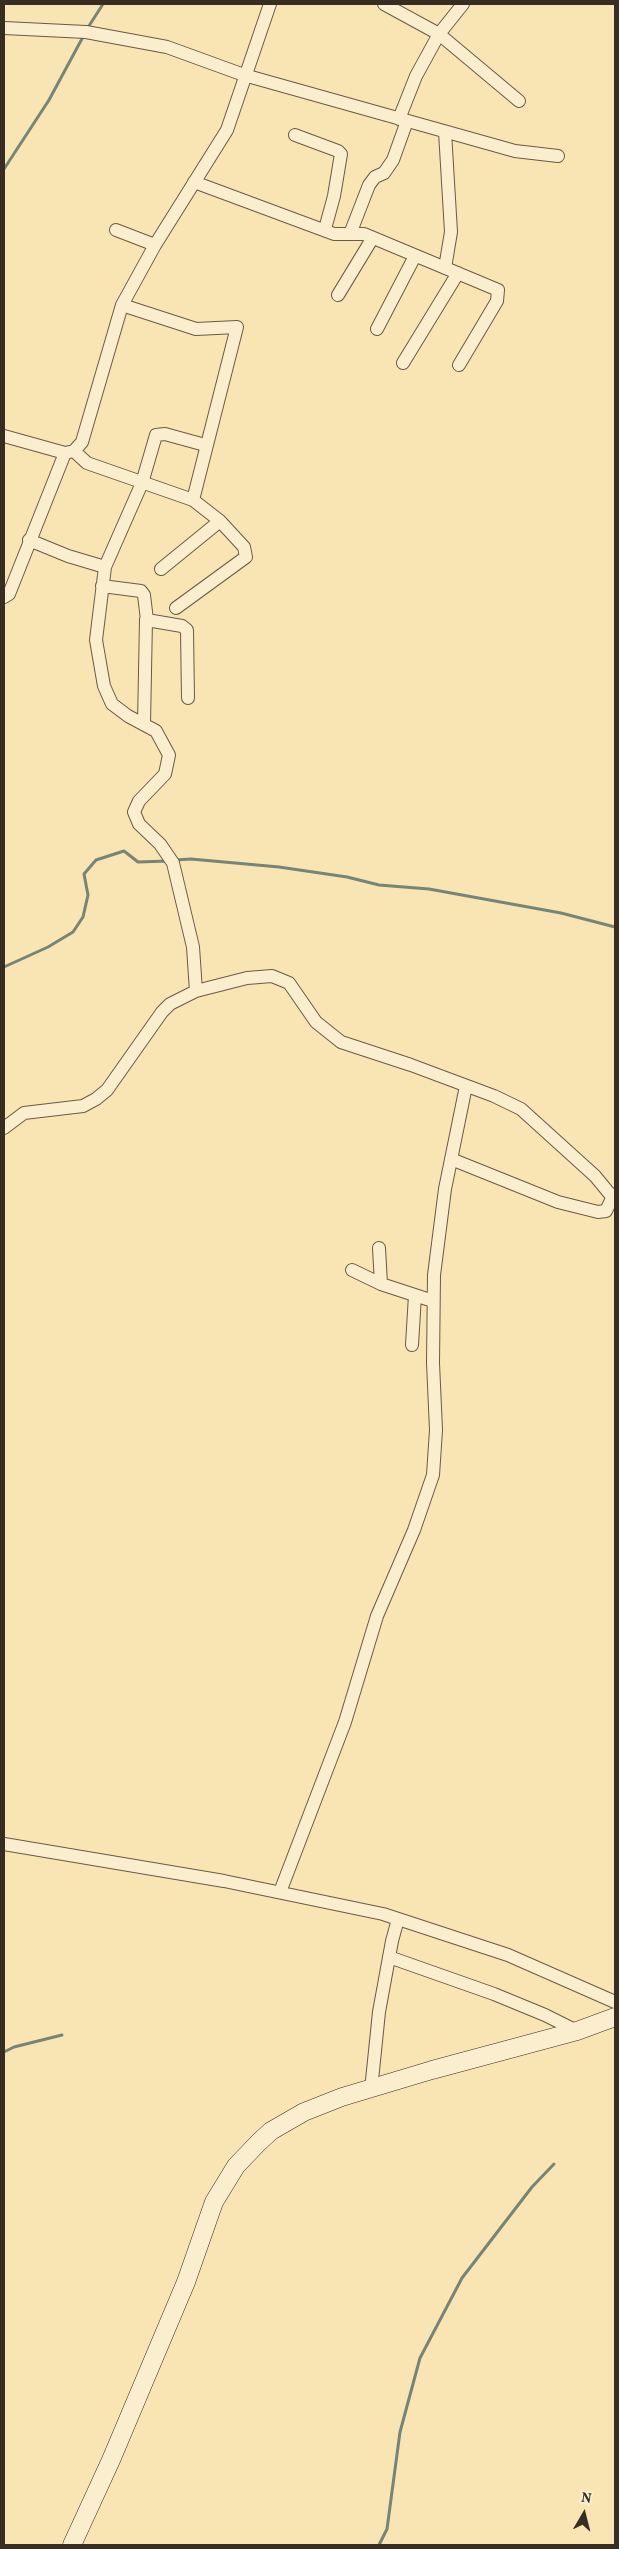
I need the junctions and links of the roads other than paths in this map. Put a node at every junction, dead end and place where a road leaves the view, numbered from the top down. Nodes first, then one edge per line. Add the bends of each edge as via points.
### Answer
1 (270, 4) edge
2 (384, 4) edge
3 (463, 4) edge
4 (4, 28) edge
5 (439, 34) junction
6 (244, 75) junction
7 (520, 101) dead end
8 (403, 120) junction
9 (445, 132) junction
10 (295, 135) dead end
11 (558, 156) dead end
12 (194, 182) junction
13 (325, 229) junction
14 (116, 230) dead end
15 (350, 234) junction
16 (372, 239) junction
17 (155, 245) junction
18 (415, 256) junction
19 (445, 268) junction
20 (458, 273) junction
21 (338, 295) dead end
22 (122, 306) junction
23 (377, 329) dead end
24 (403, 363) dead end
25 (459, 365) dead end
26 (4, 436) edge
27 (205, 444) junction
28 (69, 452) junction
29 (142, 483) junction
30 (193, 500) junction
31 (220, 521) junction
32 (29, 540) junction
33 (105, 567) junction
34 (161, 568) dead end
35 (102, 586) junction
36 (4, 597) edge
37 (176, 608) dead end
38 (146, 619) junction
39 (188, 698) dead end
40 (144, 724) junction
41 (196, 991) junction
42 (466, 1086) junction
43 (4, 1128) edge
44 (451, 1159) junction
45 (614, 1196) edge
46 (379, 1248) dead end
47 (352, 1270) dead end
48 (381, 1284) junction
49 (415, 1295) junction
50 (433, 1301) junction
51 (412, 1345) dead end
52 (4, 1844) edge
53 (280, 1892) junction
54 (398, 1919) junction
55 (389, 1957) junction
56 (615, 2002) edge
57 (615, 2017) edge
58 (577, 2031) junction
59 (371, 2090) junction
60 (72, 2545) edge

1 - 6 street
2 - 5 street
3 - 5 street
4 - 6 street via 114,36 167,47
5 - 7 street
5 - 8 street via 416,76
6 - 8 street
6 - 12 street via 227,130
8 - 9 street
8 - 15 street via 393,160 384,173 369,185
9 - 11 street via 515,151
9 - 19 street via 451,232
10 - 13 street via 341,154
12 - 13 street
12 - 17 street
13 - 15 street via 338,235
14 - 17 street
15 - 16 street via 362,234
16 - 18 street
16 - 21 street
17 - 22 street
18 - 19 street
18 - 23 street
19 - 20 street
20 - 24 street
20 - 25 street via 494,287 499,293
22 - 27 street via 196,329 237,327
22 - 28 street via 84,438
26 - 28 street
27 - 29 street via 165,434 156,435
27 - 30 street
28 - 29 street via 87,463
28 - 32 street
29 - 30 street
29 - 33 street
30 - 31 street
31 - 34 street
31 - 37 street via 244,547 246,557
32 - 33 street
32 - 36 street via 9,594
33 - 35 street
35 - 38 street via 141,591
35 - 40 street via 96,640 104,686 115,708
38 - 39 street via 188,630
38 - 40 street
40 - 41 street via 160,736 169,754 165,774 135,807 136,817 172,860 192,947
41 - 42 street via 247,978 278,977 290,983 316,1022 341,1042
41 - 43 street via 165,1008 107,1090 96,1099 83,1106 24,1113
42 - 44 street
42 - 45 street via 521,1109
44 - 45 street via 558,1202 598,1212 606,1210
44 - 50 street via 434,1267
46 - 48 street
47 - 48 street
48 - 49 street
49 - 50 street
49 - 51 street
50 - 53 street via 436,1430 433,1475 414,1530 377,1616 345,1722
52 - 53 street
53 - 54 street
54 - 55 street
54 - 56 street via 508,1955
55 - 58 street via 502,1998
55 - 59 street via 379,2012
57 - 58 street
58 - 59 street
59 - 60 street via 324,2103 290,2120 265,2136 236,2166 214,2202 186,2282

